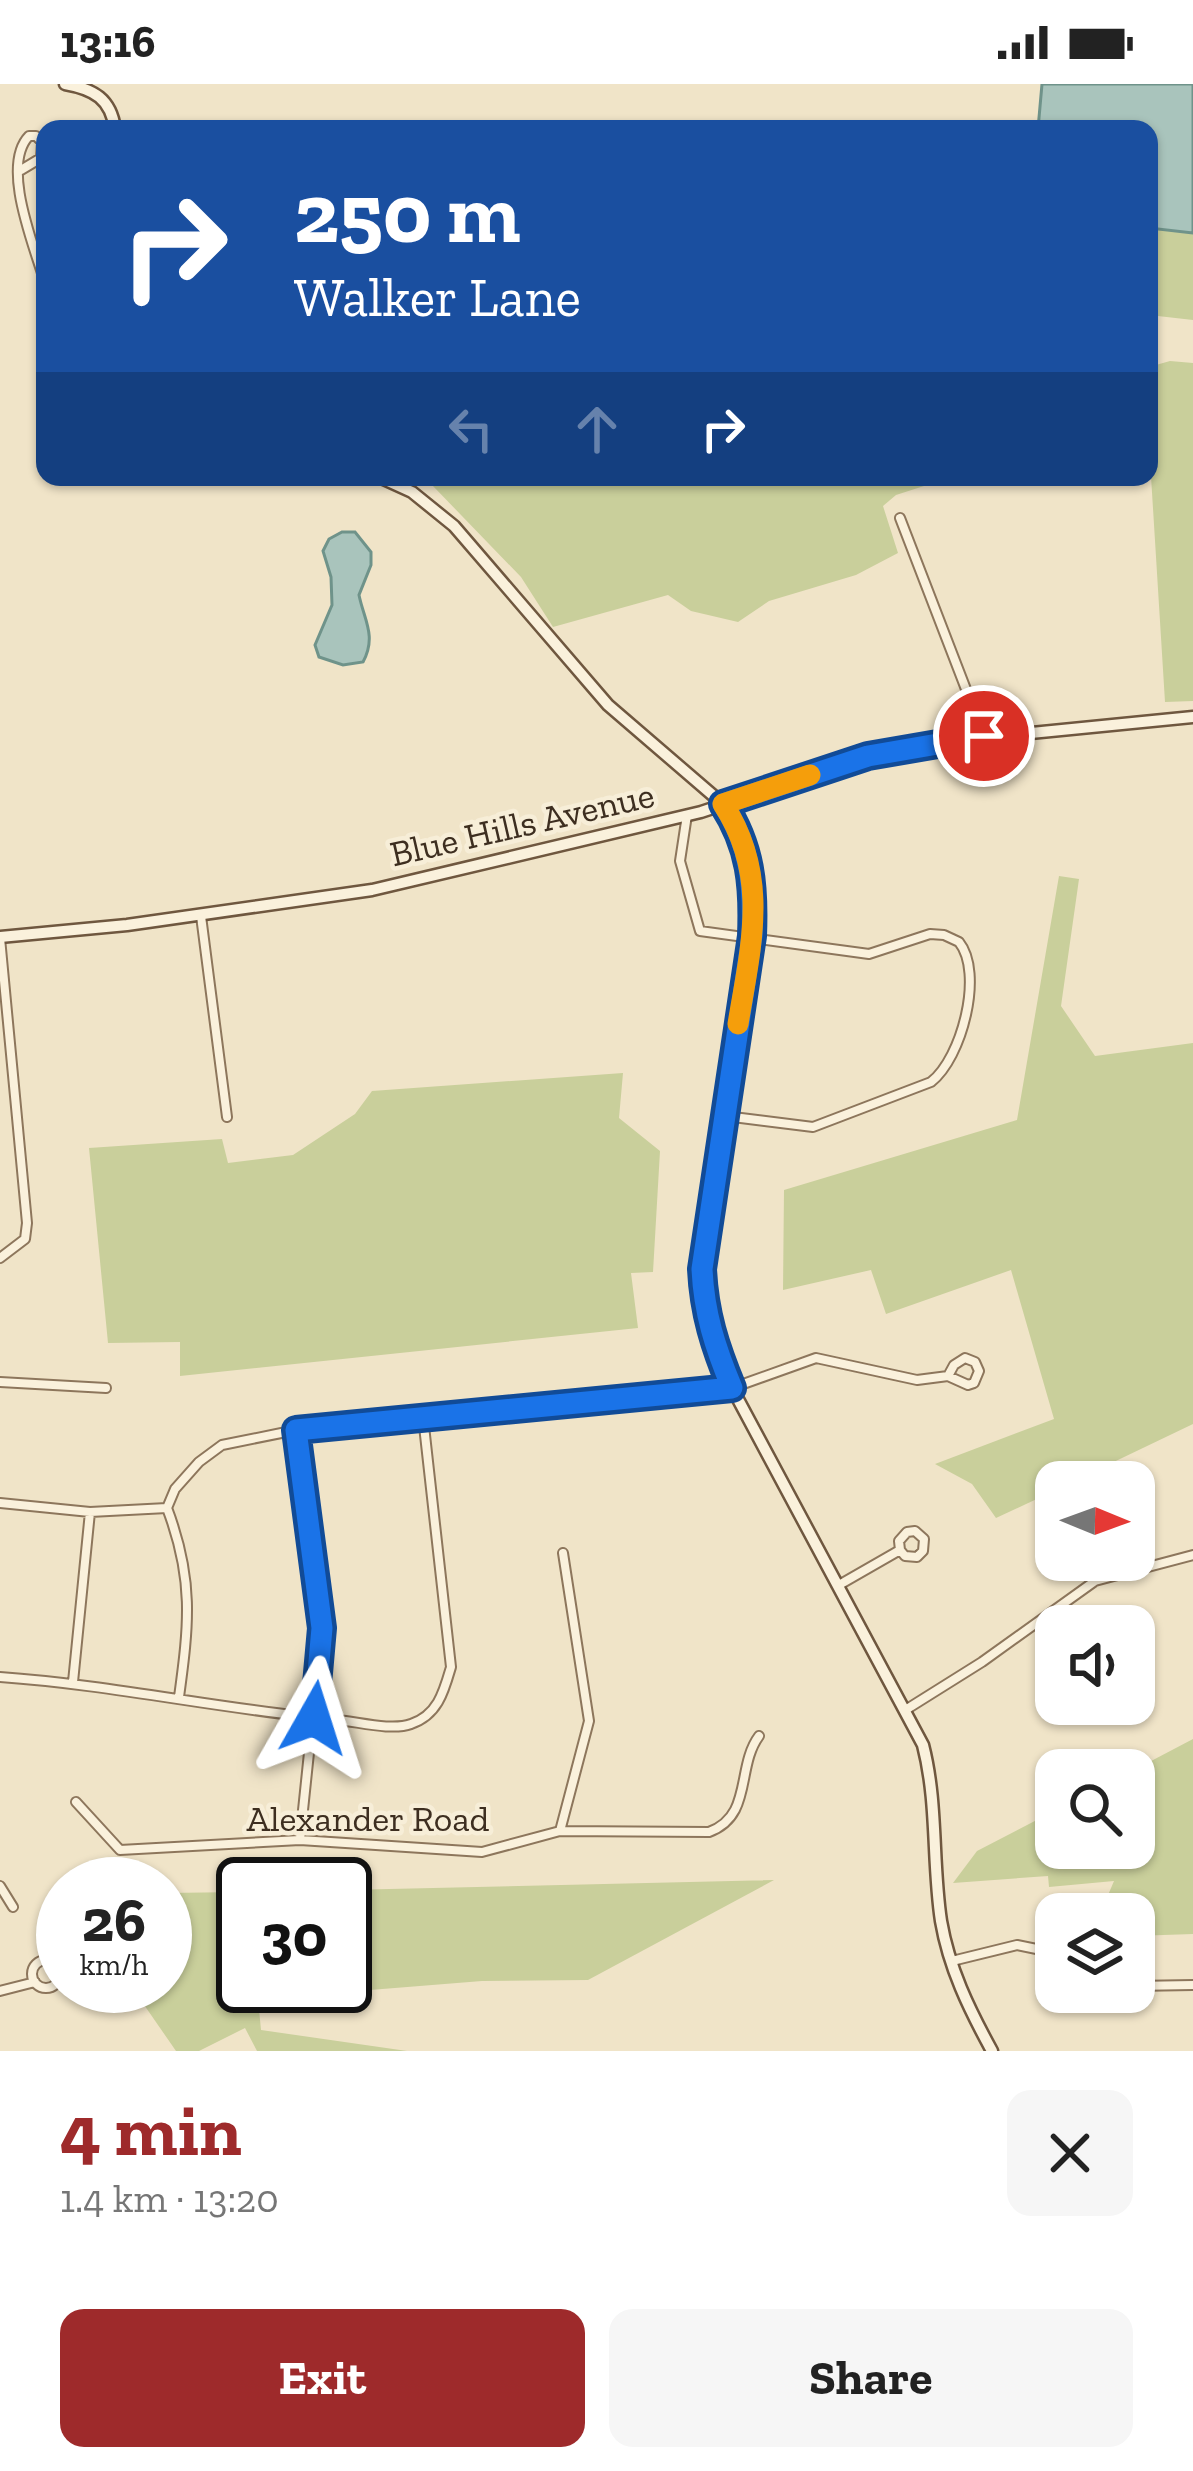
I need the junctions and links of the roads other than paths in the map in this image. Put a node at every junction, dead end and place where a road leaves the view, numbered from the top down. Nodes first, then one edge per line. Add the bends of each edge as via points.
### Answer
1 (65, 84) edge
2 (108, 84) edge
3 (100, 97) junction
4 (113, 120) edge
5 (21, 170) dead end
6 (36, 253) edge
7 (399, 486) edge
8 (900, 518) dead end
9 (1193, 717) edge
10 (984, 736) junction
11 (723, 804) junction
12 (687, 815) junction
13 (201, 916) junction
14 (752, 936) junction
15 (0, 938) edge
16 (5, 1056) edge
17 (724, 1116) junction
18 (226, 1117) dead end
19 (0, 1258) edge
20 (948, 1376) dead end
21 (0, 1382) edge
22 (106, 1388) dead end
23 (732, 1388) junction
24 (423, 1417) junction
25 (296, 1430) junction
26 (0, 1503) edge
27 (167, 1508) junction
28 (90, 1512) junction
29 (900, 1550) dead end
30 (563, 1553) dead end
31 (1193, 1555) edge
32 (839, 1585) junction
33 (0, 1678) edge
34 (73, 1682) junction
35 (179, 1697) junction
36 (907, 1709) junction
37 (314, 1718) junction
38 (759, 1736) dead end
39 (76, 1802) dead end
40 (560, 1831) junction
41 (300, 1840) junction
42 (0, 1886) edge
43 (13, 1907) dead end
44 (1035, 1949) edge
45 (950, 1961) junction
46 (35, 1982) dead end
47 (1193, 1985) edge
48 (1155, 1986) edge
49 (0, 1990) edge
50 (992, 2051) edge

1 - 3 main road
2 - 3 main road
3 - 4 main road
5 - 6 street via 17,190
7 - 11 main road via 454,526 608,705
8 - 10 street
9 - 10 main road, Blue Hills Avenue
10 - 11 main road, Blue Hills Avenue via 868,756
11 - 12 main road, Blue Hills Avenue
11 - 14 main road via 750,863
12 - 13 main road, Blue Hills Avenue via 372,890
12 - 14 street via 679,852 696,926
13 - 15 main road, Blue Hills Avenue
13 - 18 street
14 - 17 main road
14 - 17 street via 869,954 926,934 953,937 970,968 961,1037 931,1082 819,1126
15 - 16 street
16 - 19 street via 27,1223 25,1239
17 - 23 main road via 703,1305
20 - 23 street via 917,1380 816,1358
21 - 22 street
23 - 24 street
23 - 32 main road
24 - 25 street
24 - 37 street via 451,1667 442,1699 406,1727
25 - 27 street via 222,1445 175,1489
25 - 37 street via 322,1628
26 - 28 street
27 - 28 street
27 - 35 street via 190,1598
28 - 34 street
29 - 32 street
30 - 40 street via 589,1720
31 - 36 street via 1096,1581
32 - 36 main road
33 - 34 street
34 - 35 street
35 - 37 street
36 - 45 main road via 928,1765
37 - 41 street
38 - 40 street, Alexander Road via 737,1808 721,1828
39 - 41 street, Alexander Road via 119,1850
40 - 41 street, Alexander Road via 482,1852
42 - 43 street
44 - 45 street via 1017,1945
45 - 50 main road
46 - 49 street
47 - 48 street

